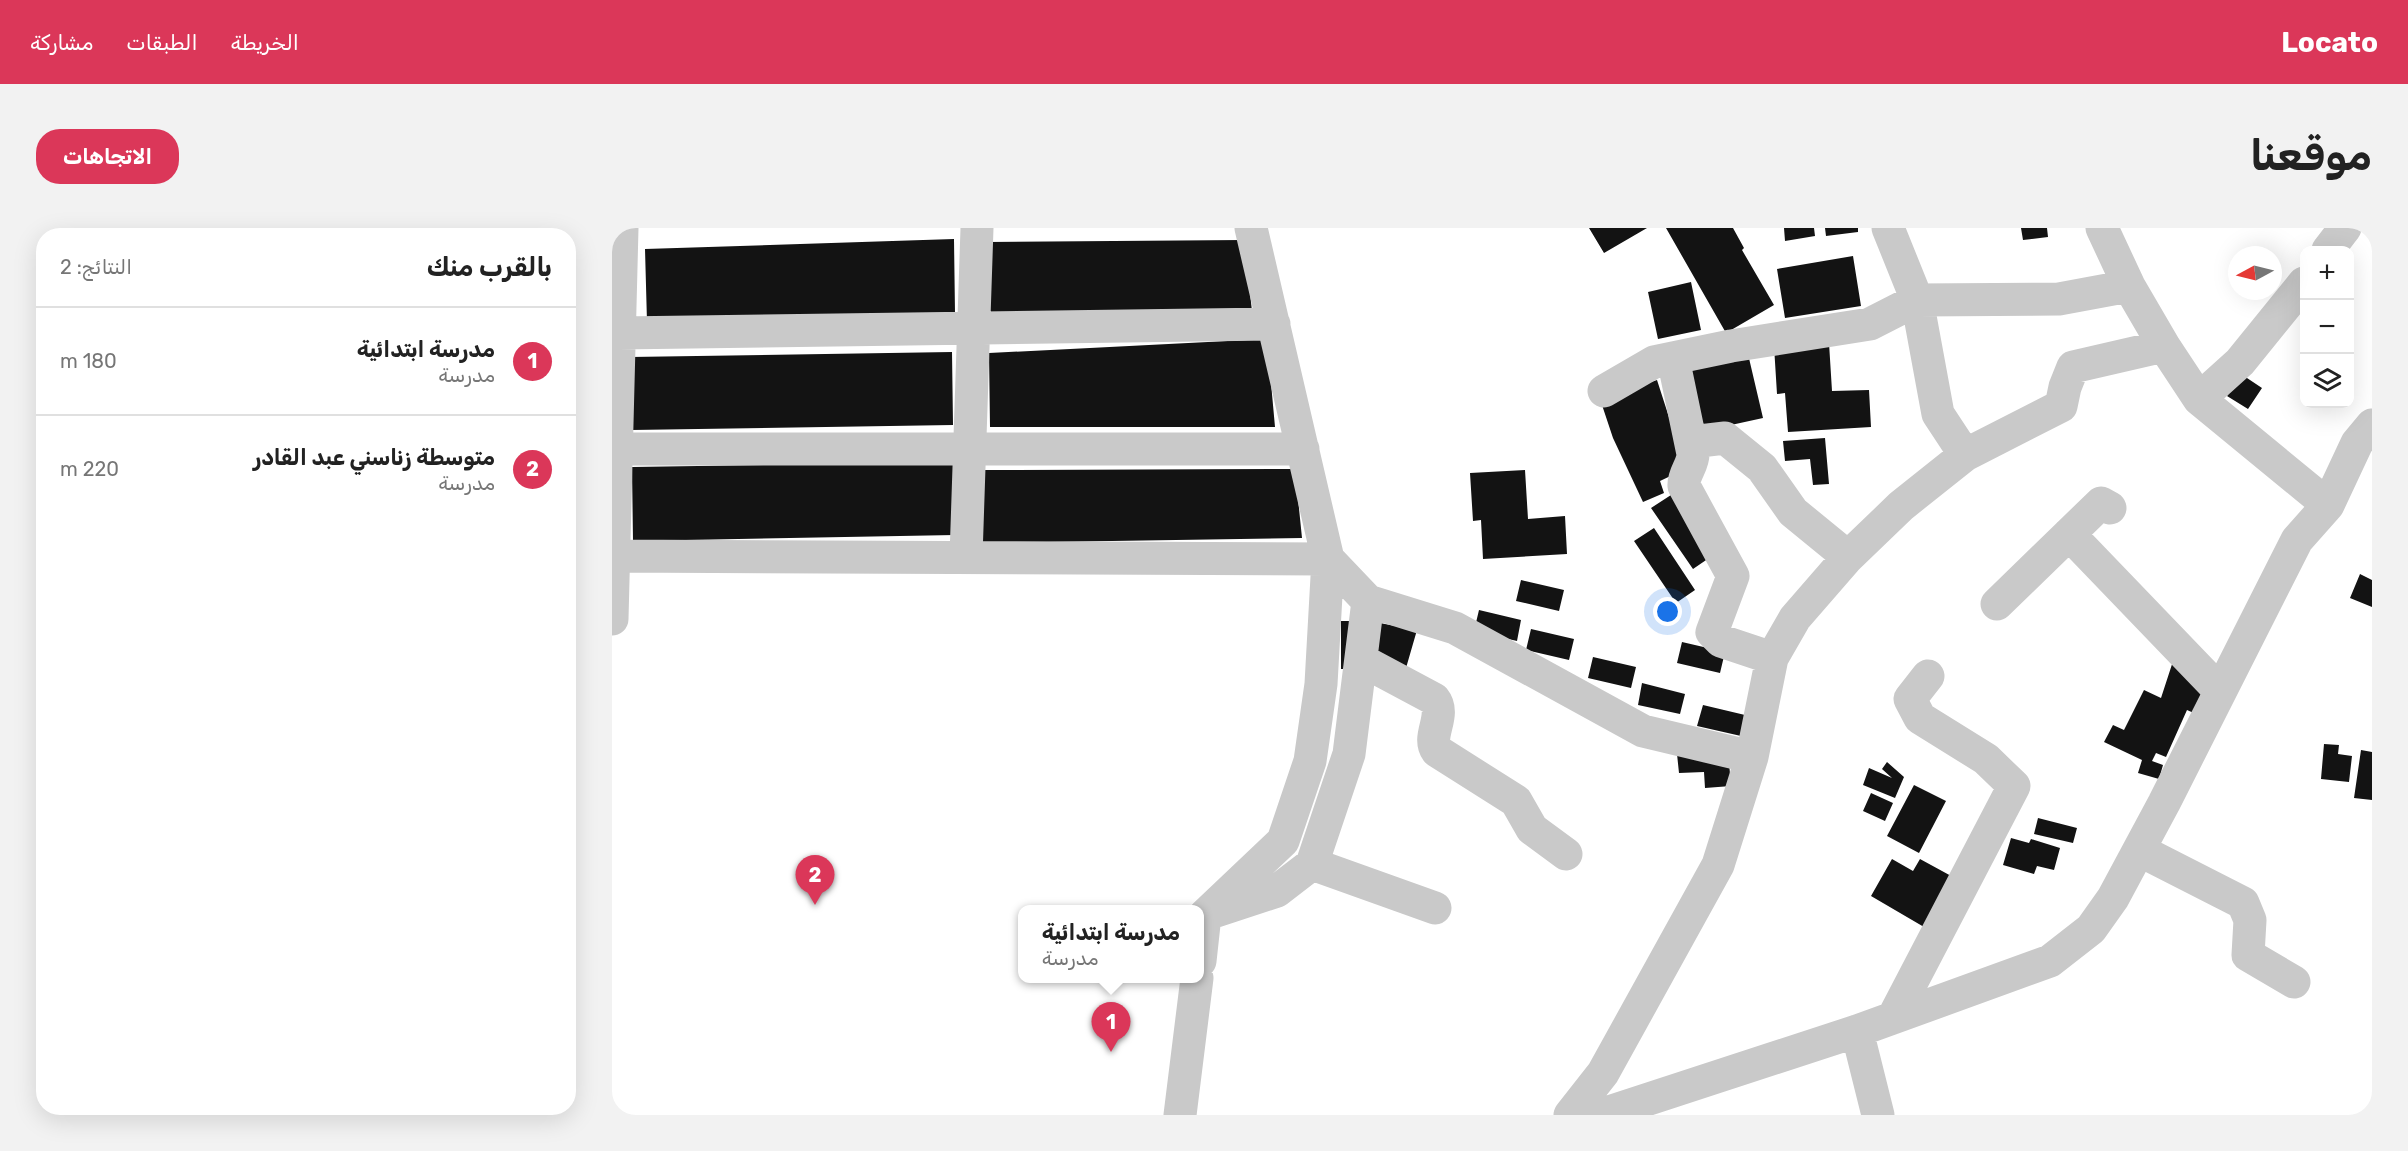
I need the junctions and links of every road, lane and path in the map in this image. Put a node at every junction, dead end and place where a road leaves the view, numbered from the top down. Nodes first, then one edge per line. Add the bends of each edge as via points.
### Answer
1 (620, 228) edge
2 (977, 228) edge
3 (1251, 228) edge
4 (1888, 228) edge
5 (2102, 228) edge
6 (2345, 228) edge
7 (612, 244) edge
8 (2331, 246) edge
9 (2129, 286) junction
10 (2300, 288) edge
11 (1917, 300) junction
12 (1274, 324) junction
13 (974, 330) junction
14 (619, 333) junction
15 (2164, 346) junction
16 (1673, 358) junction
17 (1604, 391) dead end
18 (2199, 399) junction
19 (2372, 425) edge
20 (1691, 441) junction
21 (970, 448) junction
22 (614, 449) edge
23 (1303, 449) junction
24 (1965, 455) junction
25 (2328, 505) junction
26 (2110, 508) dead end
27 (2069, 534) junction
28 (612, 556) edge
29 (966, 557) junction
30 (1848, 557) junction
31 (1328, 559) junction
32 (1368, 601) junction
33 (1997, 604) dead end
34 (612, 619) edge
35 (1772, 658) junction
36 (1361, 660) junction
37 (1928, 676) dead end
38 (2220, 691) junction
39 (1752, 757) junction
40 (2139, 850) junction
41 (1566, 854) dead end
42 (1312, 864) junction
43 (1435, 908) dead end
44 (1205, 915) junction
45 (1204, 924) edge
46 (2294, 982) dead end
47 (1196, 983) edge
48 (1893, 1018) junction
49 (1857, 1031) junction
50 (1613, 1114) edge
51 (1180, 1115) edge
52 (1570, 1115) edge
53 (1878, 1115) edge

1 - 7 street
1 - 14 street
2 - 13 street
3 - 12 street
4 - 11 street
5 - 9 street
6 - 8 street
9 - 11 street via 2059,299
9 - 15 street
10 - 18 street via 2240,362
11 - 16 street via 1870,324
11 - 24 street via 1938,414
12 - 13 street
12 - 23 street
13 - 14 street
13 - 21 street
14 - 22 street
15 - 18 street
15 - 24 street via 2073,367 2061,406
16 - 17 street via 1654,362
16 - 20 street
18 - 25 street
19 - 25 street via 2357,443
20 - 30 street via 1725,438 1761,468 1793,512
20 - 35 street via 1693,460 1684,486 1733,576 1712,632 1721,641
21 - 22 street
21 - 23 street
21 - 29 street
22 - 28 street
23 - 31 street
24 - 30 street via 1901,506
25 - 38 street via 2297,540
26 - 27 street via 2101,503
27 - 33 street
27 - 38 street
28 - 29 street
28 - 34 street
29 - 31 street
30 - 35 street via 1795,618
31 - 32 street
31 - 44 street via 1321,684 1310,761 1283,841
32 - 36 street
32 - 39 street via 1455,628 1643,731
35 - 39 street
36 - 41 street via 1434,699 1439,710 1433,743 1437,751 1516,801 1532,829
36 - 42 street via 1349,754
37 - 48 street via 1910,699 1920,718 1986,759 2014,786
38 - 40 street
39 - 52 street via 1718,865 1603,1073
40 - 46 street via 2243,903 2250,921 2248,955
40 - 48 street via 2091,929 2050,961
42 - 43 street
42 - 44 street via 1277,891
44 - 45 street
47 - 51 street
48 - 49 street
49 - 50 street
49 - 53 street

